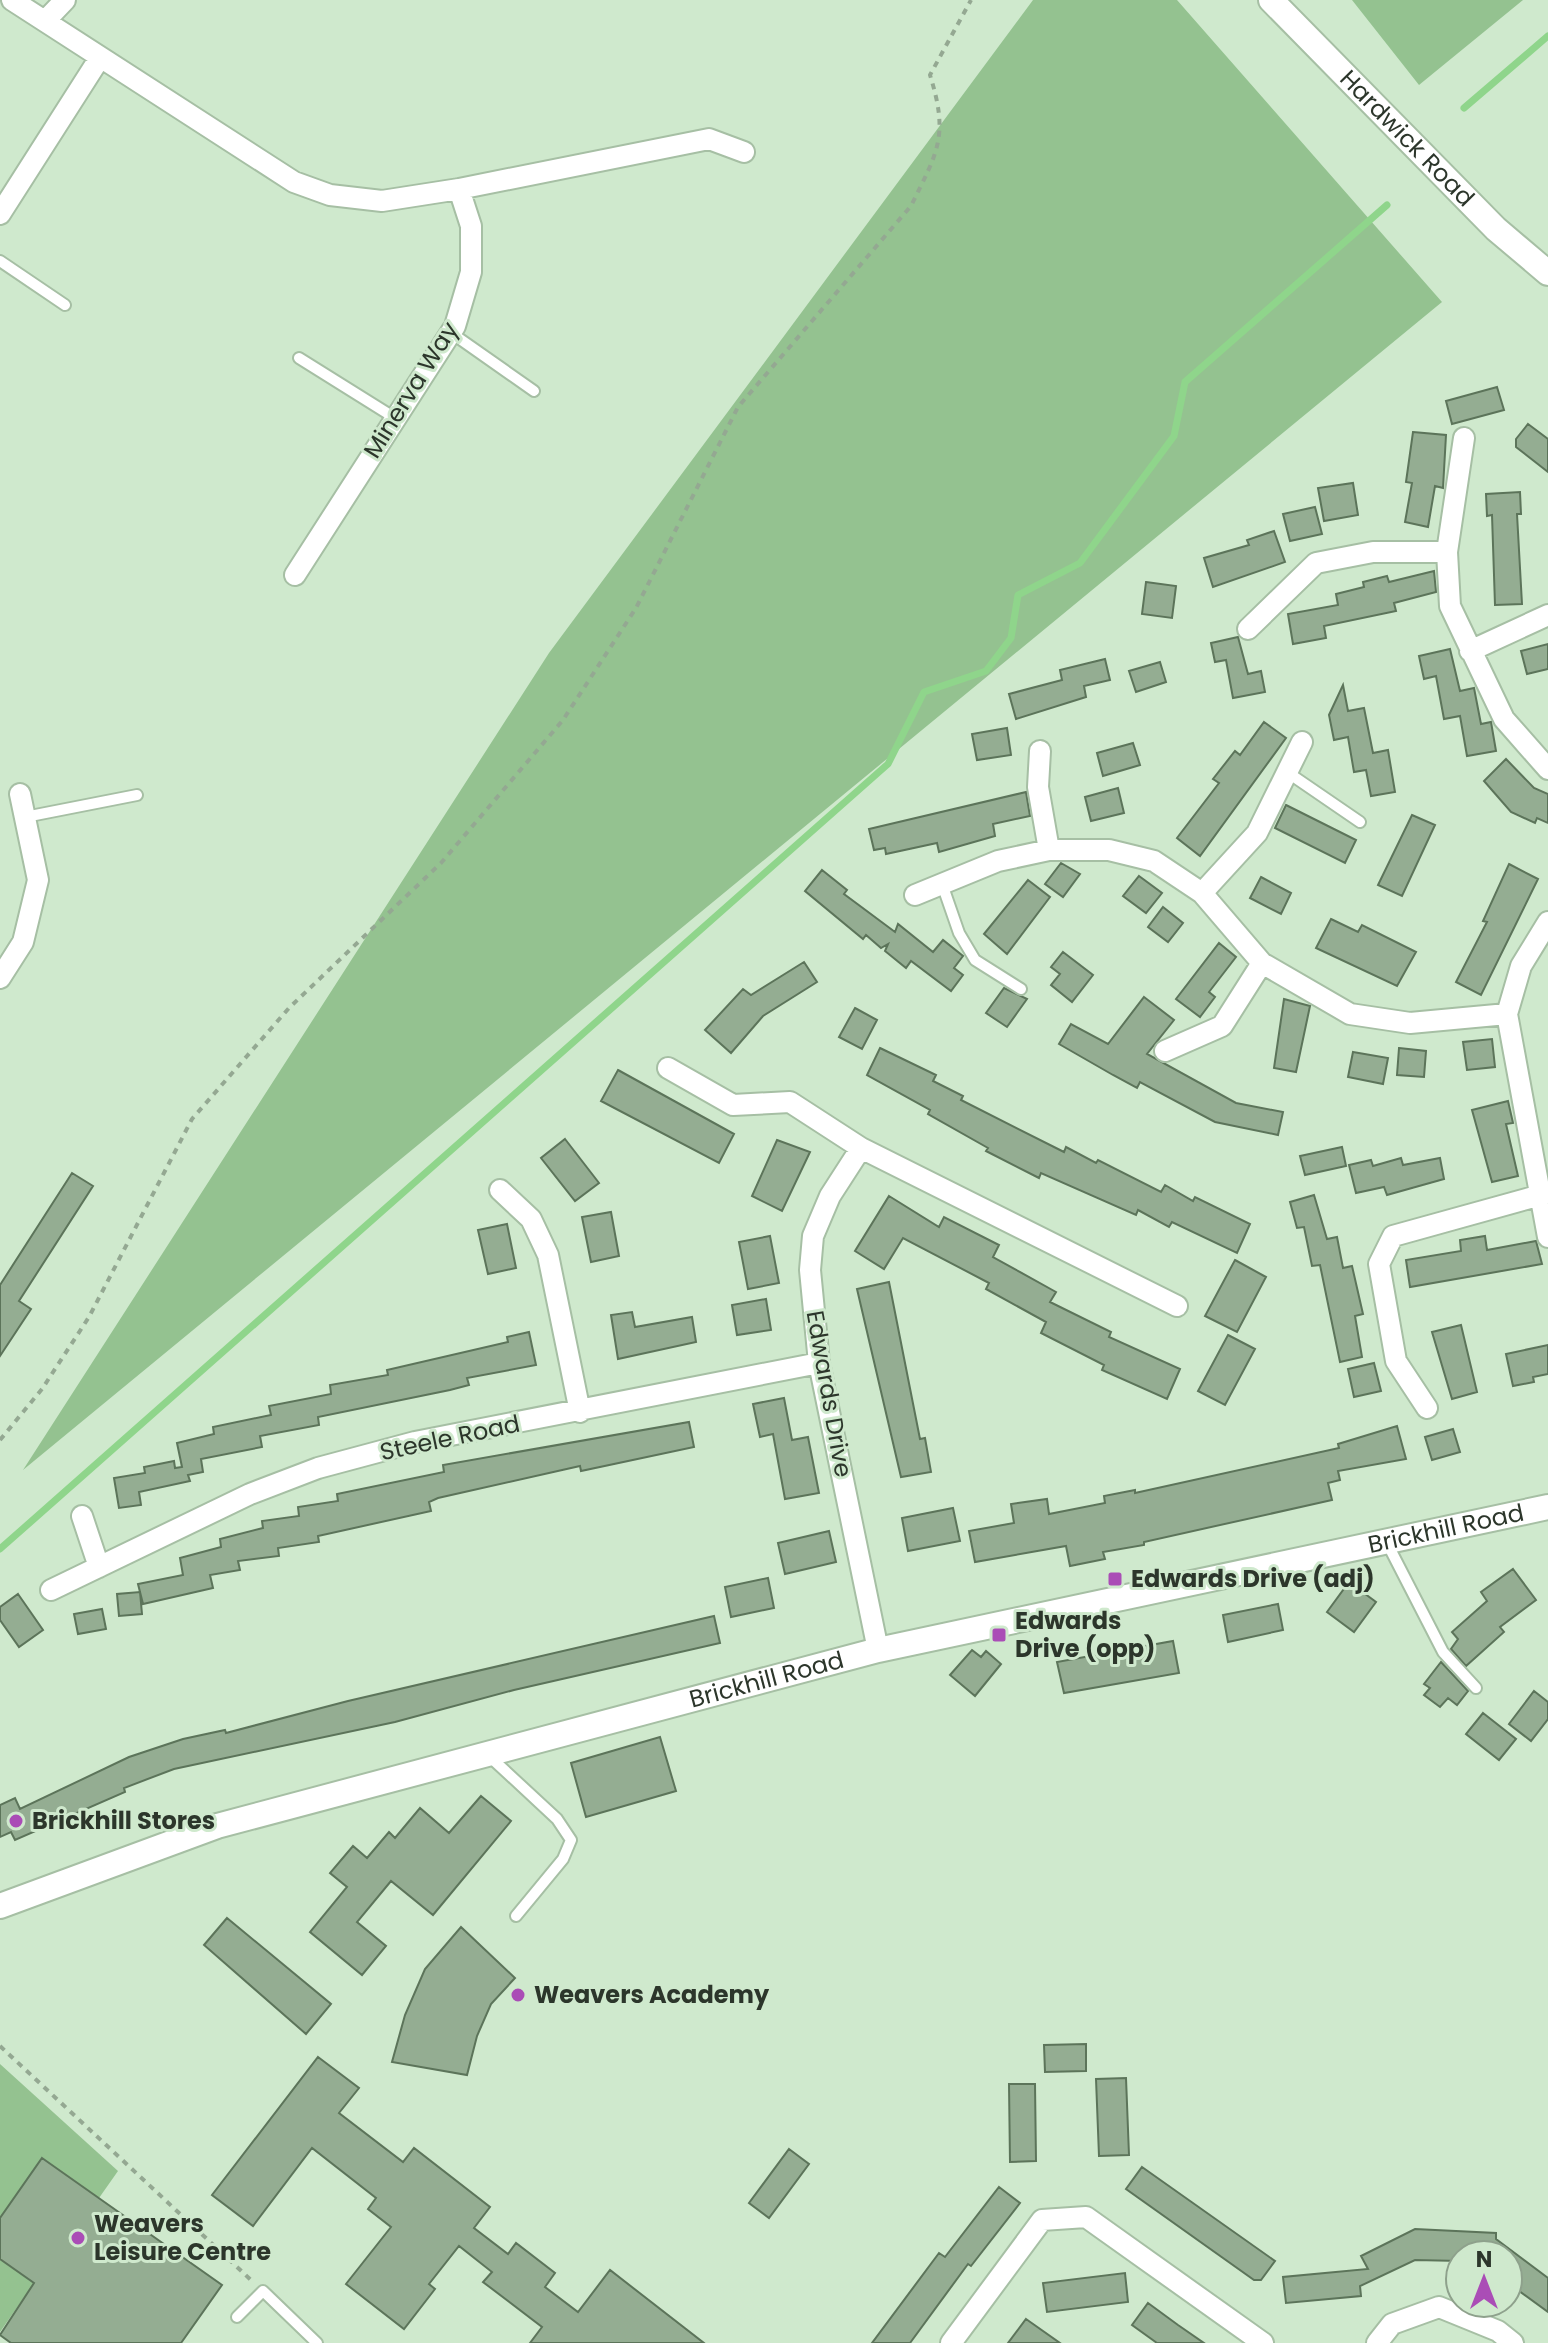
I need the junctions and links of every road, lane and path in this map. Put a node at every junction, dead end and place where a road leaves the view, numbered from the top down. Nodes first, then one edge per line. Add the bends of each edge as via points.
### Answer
1 (12, 0) edge
2 (65, 0) edge
3 (971, 0) edge
4 (1271, 0) edge
5 (45, 21) junction
6 (99, 59) junction
7 (744, 152) dead end
8 (459, 189) junction
9 (0, 214) edge
10 (0, 261) edge
11 (1548, 273) edge
12 (65, 305) dead end
13 (450, 332) junction
14 (299, 358) dead end
15 (534, 391) dead end
16 (395, 418) junction
17 (1464, 438) dead end
18 (1447, 552) junction
19 (295, 575) dead end
20 (1548, 615) edge
21 (1248, 629) dead end
22 (1470, 651) junction
23 (1302, 742) dead end
24 (1040, 751) dead end
25 (1548, 769) edge
26 (1287, 772) junction
27 (20, 794) dead end
28 (137, 795) dead end
29 (25, 817) junction
30 (1360, 822) dead end
31 (1049, 850) junction
32 (942, 884) junction
33 (1202, 893) junction
34 (915, 895) dead end
35 (1548, 922) edge
36 (1262, 963) junction
37 (0, 978) edge
38 (1021, 989) dead end
39 (1507, 1014) junction
40 (1165, 1051) dead end
41 (668, 1068) dead end
42 (861, 1148) junction
43 (500, 1190) dead end
44 (1543, 1194) edge
45 (1548, 1237) edge
46 (1177, 1306) dead end
47 (819, 1363) junction
48 (1427, 1408) dead end
49 (580, 1412) junction
50 (0, 1440) edge
51 (1548, 1507) edge
52 (82, 1516) dead end
53 (1386, 1542) junction
54 (99, 1567) junction
55 (51, 1590) dead end
56 (878, 1650) junction
57 (1476, 1688) dead end
58 (487, 1754) junction
59 (0, 1906) edge
60 (516, 1916) dead end
61 (0, 2046) edge
62 (263, 2291) junction
63 (237, 2317) dead end
64 (317, 2343) edge
65 (951, 2343) edge
66 (1263, 2343) edge
67 (1377, 2343) edge
68 (1513, 2343) edge

1 - 5 street
2 - 5 street
3 - 50 path via 930,75 942,133 911,206 738,407 636,608 563,720 441,863 289,1008 192,1119 89,1317 42,1389
4 - 11 street, Hardwick Road via 1496,229
5 - 6 street
6 - 8 street via 306,187 382,201
6 - 9 street
7 - 8 street via 709,139
8 - 13 street, Minerva Way via 471,226 471,272
10 - 12 lane
13 - 15 lane
13 - 16 street, Minerva Way
14 - 16 lane
16 - 19 street, Minerva Way
17 - 18 street
18 - 21 street via 1373,552 1316,563
18 - 22 street via 1450,606
20 - 22 street
22 - 25 street via 1504,719
23 - 26 street
24 - 31 street via 1038,787
26 - 30 lane
26 - 33 street via 1257,833
27 - 29 street
28 - 29 lane
29 - 37 street via 38,880 23,942
31 - 32 street via 998,861
31 - 33 street via 1109,850 1154,861
32 - 34 street
32 - 38 lane via 975,960
33 - 36 street
35 - 39 street via 1521,966
36 - 39 street via 1350,1014 1410,1023
36 - 40 street via 1222,1026
39 - 44 street
41 - 42 street via 733,1105 790,1102
42 - 46 street
42 - 47 street, Edwards Drive via 830,1196 813,1236 810,1270
43 - 49 street via 531,1219 548,1255
44 - 45 street
44 - 48 street via 1393,1236 1379,1264 1396,1361
47 - 49 street, Steele Road
47 - 56 street, Edwards Drive
49 - 54 street, Steele Road via 415,1442 318,1468 250,1494
51 - 53 street, Brickhill Road
52 - 54 street
53 - 56 street, Brickhill Road
53 - 57 lane via 1443,1652
54 - 55 street, Steele Road
56 - 58 street, Brickhill Road
58 - 59 street, Brickhill Road via 217,1826
58 - 60 lane via 557,1819 571,1840 563,1859
61 - 62 path
62 - 63 lane
62 - 64 lane
65 - 66 street via 1042,2220 1086,2217
67 - 68 street via 1392,2324 1439,2307 1498,2331

